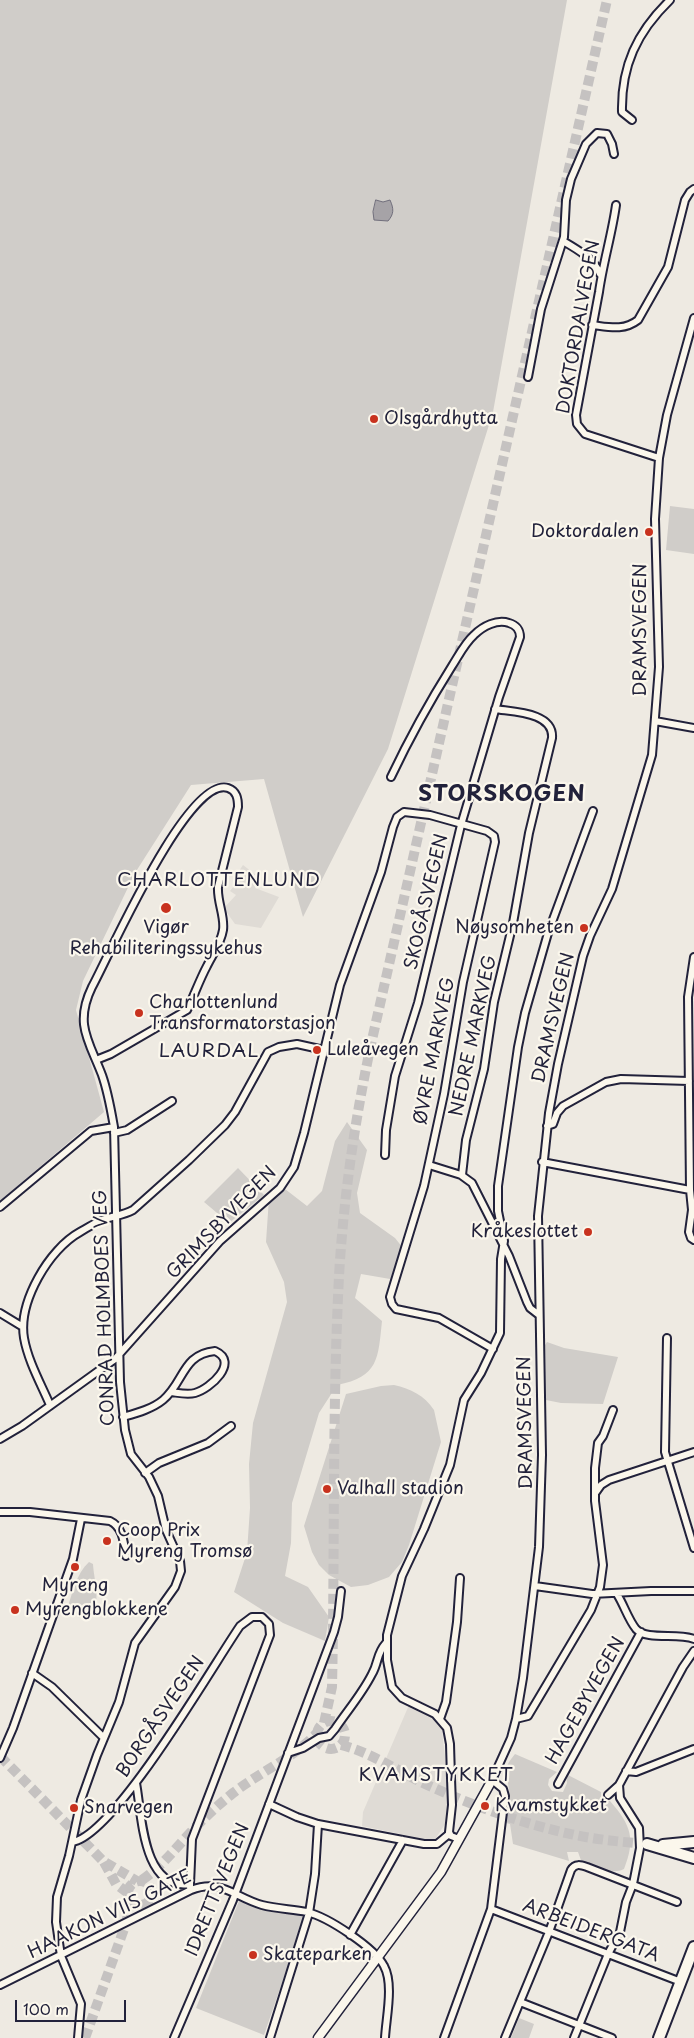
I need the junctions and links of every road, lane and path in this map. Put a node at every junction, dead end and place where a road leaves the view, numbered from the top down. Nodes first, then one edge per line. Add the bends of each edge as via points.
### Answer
1 (670, 0) edge
2 (632, 120) dead end
3 (614, 154) dead end
4 (694, 189) edge
5 (616, 205) dead end
6 (563, 241) junction
7 (600, 275) junction
8 (694, 318) edge
9 (592, 326) junction
10 (528, 376) dead end
11 (659, 458) junction
12 (495, 709) junction
13 (655, 721) junction
14 (693, 728) edge
15 (391, 777) dead end
16 (593, 811) dead end
17 (461, 825) junction
18 (694, 957) edge
19 (324, 1050) junction
20 (96, 1060) junction
21 (689, 1081) junction
22 (172, 1101) dead end
23 (547, 1126) junction
24 (114, 1130) junction
25 (385, 1155) dead end
26 (542, 1162) junction
27 (429, 1165) junction
28 (462, 1175) junction
29 (690, 1190) junction
30 (0, 1207) edge
31 (116, 1217) junction
32 (694, 1240) edge
33 (503, 1246) junction
34 (0, 1313) edge
35 (539, 1315) junction
36 (23, 1327) junction
37 (667, 1338) dead end
38 (494, 1348) junction
39 (120, 1353) junction
40 (171, 1392) junction
41 (50, 1405) junction
42 (613, 1410) dead end
43 (124, 1417) junction
44 (231, 1426) dead end
45 (0, 1439) edge
46 (694, 1452) edge
47 (667, 1461) junction
48 (145, 1473) junction
49 (596, 1492) junction
50 (0, 1512) edge
51 (82, 1519) junction
52 (694, 1548) edge
53 (126, 1556) dead end
54 (460, 1578) dead end
55 (535, 1586) junction
56 (341, 1591) dead end
57 (694, 1592) edge
58 (598, 1594) junction
59 (617, 1594) junction
60 (641, 1632) junction
61 (694, 1639) edge
62 (386, 1643) junction
63 (694, 1651) edge
64 (32, 1673) junction
65 (440, 1719) junction
66 (516, 1719) junction
67 (104, 1738) junction
68 (2, 1749) edge
69 (694, 1749) edge
70 (288, 1753) junction
71 (0, 1758) edge
72 (626, 1771) junction
73 (492, 1780) junction
74 (136, 1783) junction
75 (558, 1784) dead end
76 (619, 1785) junction
77 (608, 1795) dead end
78 (269, 1804) junction
79 (318, 1824) junction
80 (450, 1834) junction
81 (459, 1839) junction
82 (403, 1840) junction
83 (72, 1842) junction
84 (694, 1842) edge
85 (694, 1858) edge
86 (634, 1884) junction
87 (190, 1887) junction
88 (235, 1894) junction
89 (677, 1902) dead end
90 (491, 1909) junction
91 (309, 1912) junction
92 (549, 1932) junction
93 (350, 1935) junction
94 (694, 1947) edge
95 (608, 1954) junction
96 (61, 1956) junction
97 (378, 1957) junction
98 (681, 1982) junction
99 (0, 1985) edge
100 (520, 2002) junction
101 (580, 2025) junction
102 (78, 2038) edge
103 (174, 2038) edge
104 (270, 2038) edge
105 (318, 2038) edge
106 (385, 2038) edge
107 (444, 2038) edge
108 (505, 2038) edge
109 (574, 2038) edge
110 (612, 2038) edge
111 (659, 2038) edge

1 - 2 street via 652,18 634,48 622,95 622,112
3 - 6 street via 611,140 604,133 597,133 586,144 568,191
4 - 9 street via 685,200 668,267 638,320 618,328
5 - 7 street, DOKTORDALVEGEN
6 - 7 street via 593,263
6 - 10 street via 540,309
7 - 9 street, DOKTORDALVEGEN
8 - 11 street, DRAMSVEGEN via 667,415
9 - 11 street, DOKTORDALVEGEN via 577,424 588,435
11 - 13 street, DRAMSVEGEN via 655,519 659,667
12 - 15 street, SKOGÅSVEGEN via 518,642 519,631 510,623 484,627 470,639 437,691
12 - 17 street, SKOGÅSVEGEN
12 - 28 street, NEDRE MARKVEG via 545,721 552,728 552,738 494,1002
13 - 14 street
13 - 23 street, DRAMSVEGEN via 650,762 621,858 578,973
16 - 33 street via 553,919 521,1029 499,1180 498,1211
17 - 19 street, GRIMSBYVEGEN via 410,812 397,817 381,872 340,985
17 - 25 street, SKOGÅSVEGEN via 418,1003 395,1076
17 - 27 street, ØVRE MARKVEG via 487,831 494,836 495,842 463,982
18 - 21 street via 688,997
19 - 31 street via 297,1044 268,1052 236,1112 220,1130 133,1210
19 - 39 street, GRIMSBYVEGEN via 290,1174 274,1194 220,1241
20 - 20 street, CONRAD HOLMBOES VEG via 84,1024 84,1008 144,883 203,796 214,789 226,787 233,790 238,807 219,881 223,930 187,1010
20 - 24 street, CONRAD HOLMBOES VEG via 108,1096
21 - 23 street via 621,1079 606,1082 563,1106 553,1124
21 - 29 street
22 - 24 street via 127,1130
23 - 26 street, DRAMSVEGEN
24 - 30 street via 91,1131
24 - 31 street, CONRAD HOLMBOES VEG
26 - 29 street
26 - 35 street, DRAMSVEGEN via 538,1216
27 - 28 street
27 - 38 street, ØVRE MARKVEG via 390,1295 392,1304 399,1310 445,1321
28 - 33 street via 479,1195
29 - 32 street via 689,1232
31 - 36 street via 100,1221 78,1233 57,1251 38,1279
31 - 39 street, CONRAD HOLMBOES VEG
33 - 35 street via 530,1308
33 - 38 street via 501,1325
34 - 36 street
35 - 55 street, DRAMSVEGEN via 542,1493
36 - 41 street via 27,1352
37 - 47 street via 664,1424
38 - 62 street via 464,1400 450,1465 402,1576
39 - 41 street, GRIMSBYVEGEN via 99,1372
39 - 43 street, CONRAD HOLMBOES VEG
40 - 40 street via 194,1358 215,1351 222,1355 222,1373 207,1388 192,1394
40 - 43 street via 154,1406
41 - 45 street, GRIMSBYVEGEN
42 - 49 street via 598,1443
43 - 48 street, CONRAD HOLMBOES VEG via 131,1454
44 - 48 street via 208,1442 159,1463
46 - 47 street
47 - 49 street via 609,1480
47 - 52 street
48 - 67 street, CONRAD HOLMBOES VEG via 158,1496 181,1571 174,1587 135,1643 119,1702
49 - 58 street via 603,1565
50 - 51 street via 30,1512
51 - 53 street via 115,1524 121,1532
51 - 64 street via 73,1559
54 - 65 street via 446,1702
55 - 58 street
55 - 66 street, DRAMSVEGEN
56 - 70 street, IDRETTSVEGEN via 334,1632
57 - 59 street
58 - 59 street
58 - 66 street via 528,1716
59 - 60 street
60 - 61 street
60 - 75 street, HAGEBYVEGEN
62 - 65 street via 388,1672 395,1692
62 - 70 street via 377,1655 373,1673 329,1736
63 - 72 street
64 - 67 street via 52,1687
64 - 68 street
65 - 80 street via 450,1744
66 - 73 street, DRAMSVEGEN
67 - 83 street, CONRAD HOLMBOES VEG via 81,1800
68 - 71 street
69 - 72 street via 636,1772
70 - 78 street, IDRETTSVEGEN
72 - 76 street
73 - 81 street
73 - 90 street via 503,1789 505,1796
74 - 83 street, BORGÅSVEGEN via 108,1818
74 - 87 street via 146,1845 155,1868 163,1876
74 - 87 street, BORGÅSVEGEN via 244,1621 252,1616 265,1619 270,1626 268,1644 192,1839
76 - 77 street
76 - 86 street via 620,1798 640,1832
78 - 79 street
78 - 88 street, IDRETTSVEGEN
79 - 82 street
79 - 91 street
80 - 81 street
80 - 82 street via 434,1845
81 - 97 street via 435,1880
82 - 93 street
83 - 96 street, CONRAD HOLMBOES VEG via 56,1908
84 - 85 main road via 649,1845
86 - 89 street
86 - 92 street via 575,1863
86 - 95 street via 620,1932
87 - 88 street, HAAKON VIIS GATE via 212,1885
87 - 96 street, HAAKON VIIS GATE
88 - 91 street, HAAKON VIIS GATE via 262,1905
88 - 103 street, IDRETTSVEGEN
90 - 92 street, ARBEIDERGATA
90 - 107 street
91 - 93 street
91 - 104 street
92 - 95 street, ARBEIDERGATA
92 - 100 street
93 - 97 street
94 - 98 main road
95 - 98 street, ARBEIDERGATA
95 - 101 street
96 - 99 street, HAAKON VIIS GATE
96 - 102 street, CONRAD HOLMBOES VEG via 81,2004
97 - 105 street
97 - 106 street via 385,1967 388,1984
98 - 111 main road
100 - 101 street
100 - 108 street
101 - 109 street
101 - 110 street

